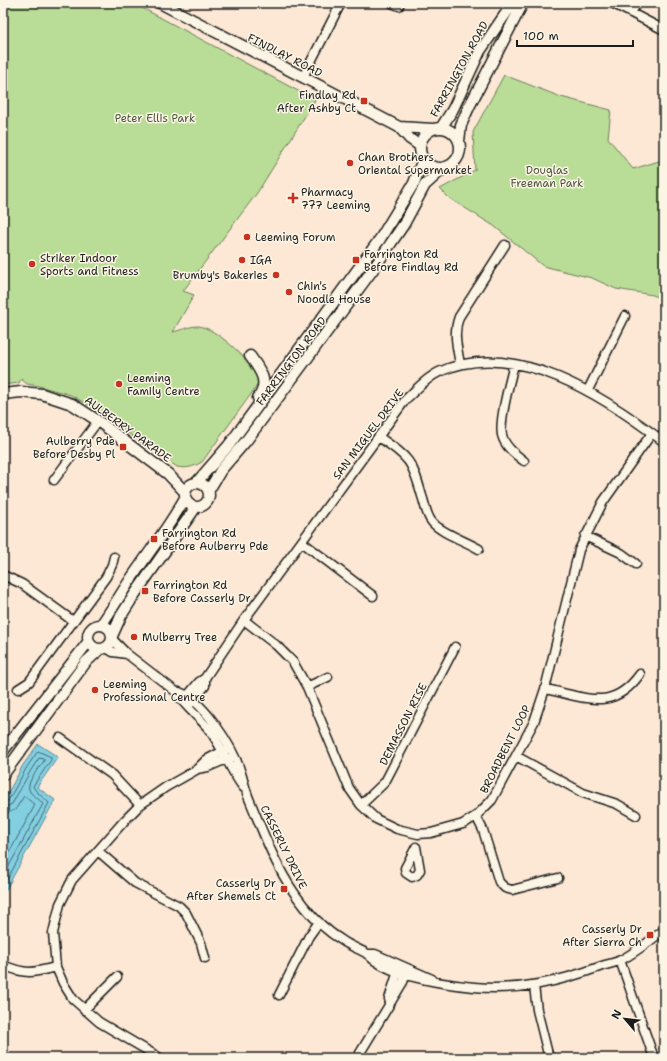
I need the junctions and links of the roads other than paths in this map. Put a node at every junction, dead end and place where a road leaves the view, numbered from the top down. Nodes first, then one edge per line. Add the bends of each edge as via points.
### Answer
1 (160, 3) edge
2 (341, 3) edge
3 (513, 3) edge
4 (523, 3) edge
5 (612, 3) edge
6 (637, 3) edge
7 (632, 13) junction
8 (664, 30) edge
9 (302, 77) junction
10 (399, 127) junction
11 (437, 129) junction
12 (459, 141) junction
13 (420, 146) junction
14 (423, 159) junction
15 (445, 167) junction
16 (505, 245) dead end
17 (625, 316) dead end
18 (250, 356) dead end
19 (460, 364) junction
20 (514, 364) junction
21 (588, 390) junction
22 (3, 394) edge
23 (98, 421) junction
24 (652, 433) junction
25 (379, 437) junction
26 (664, 442) edge
27 (230, 445) junction
28 (524, 461) dead end
29 (168, 474) junction
30 (54, 480) dead end
31 (195, 483) junction
32 (209, 490) junction
33 (185, 495) junction
34 (196, 507) junction
35 (585, 536) junction
36 (302, 542) junction
37 (479, 549) dead end
38 (114, 557) dead end
39 (636, 564) dead end
40 (3, 575) edge
41 (373, 596) dead end
42 (244, 620) junction
43 (73, 622) junction
44 (101, 625) junction
45 (112, 637) junction
46 (89, 641) junction
47 (455, 647) dead end
48 (103, 648) junction
49 (127, 654) junction
50 (640, 674) dead end
51 (328, 677) dead end
52 (307, 686) junction
53 (18, 689) dead end
54 (545, 689) junction
55 (188, 701) junction
56 (60, 738) dead end
57 (226, 749) junction
58 (3, 751) edge
59 (516, 756) junction
60 (230, 758) junction
61 (196, 770) junction
62 (3, 775) edge
63 (361, 805) junction
64 (140, 806) junction
65 (636, 815) dead end
66 (476, 816) junction
67 (418, 834) junction
68 (416, 847) dead end
69 (98, 851) junction
70 (558, 878) dead end
71 (319, 922) junction
72 (664, 930) edge
73 (205, 958) dead end
74 (620, 960) junction
75 (3, 965) edge
76 (56, 967) junction
77 (399, 969) junction
78 (407, 972) junction
79 (118, 977) dead end
80 (534, 986) junction
81 (279, 995) dead end
82 (386, 1009) junction
83 (84, 1010) junction
84 (160, 1058) edge
85 (357, 1058) edge
86 (549, 1058) edge
87 (654, 1058) edge

1 - 9 main road, FINDLAY ROAD
2 - 9 street
3 - 11 main road, FARRINGTON ROAD via 480,51 453,109
4 - 12 main road via 469,107 461,125
5 - 7 street
6 - 7 street
7 - 8 street
9 - 10 main road, FINDLAY ROAD
10 - 11 main road, FINDLAY ROAD
10 - 13 main road, FINDLAY ROAD
11 - 12 main road via 452,132
11 - 13 main road via 424,136
12 - 15 main road via 460,148 456,160
13 - 14 main road
14 - 15 main road via 433,167
14 - 27 main road, FARRINGTON ROAD via 414,183 380,239
15 - 32 main road, FARRINGTON ROAD via 425,185 404,224 378,263 221,470
16 - 19 street via 459,317 455,334
17 - 21 street
18 - 27 main road via 261,370 264,386 233,433
19 - 20 street, SAN MIGUEL DRIVE
19 - 25 street, SAN MIGUEL DRIVE via 438,373 422,384 406,399
20 - 21 street, SAN MIGUEL DRIVE via 552,374
20 - 28 street via 502,435 509,449
21 - 24 street, SAN MIGUEL DRIVE
22 - 23 main road, AULBERRY PARADE via 21,392 56,398 72,404
23 - 29 main road, AULBERRY PARADE
23 - 30 street
24 - 26 street, SAN MIGUEL DRIVE
24 - 35 street, BROADBENT LOOP via 602,502
25 - 36 street, SAN MIGUEL DRIVE
25 - 37 street via 404,455 415,471 432,522
27 - 31 main road, FARRINGTON ROAD
29 - 31 main road, AULBERRY PARADE
29 - 33 main road, AULBERRY PARADE
31 - 32 main road via 204,484
31 - 33 main road via 188,487
32 - 34 main road via 208,501 203,506
33 - 34 main road via 189,504
33 - 44 main road via 169,526
34 - 45 main road via 131,599
35 - 39 street via 621,553
35 - 54 street, BROADBENT LOOP via 579,550
36 - 41 street
36 - 42 street, SAN MIGUEL DRIVE
38 - 43 street via 106,577
40 - 43 street via 22,584
42 - 52 street, BROADBENT LOOP via 285,653
42 - 55 street, SAN MIGUEL DRIVE via 205,678 205,686
43 - 53 street via 29,682
44 - 45 main road via 107,628
44 - 46 main road via 91,630
45 - 48 main road
45 - 49 street, CASSERLY DRIVE
46 - 48 main road via 94,647
46 - 58 main road
47 - 63 street, DEMASSON RISE via 385,782
48 - 49 street, CASSERLY DRIVE
48 - 62 main road via 86,662
49 - 55 street, CASSERLY DRIVE
50 - 54 street via 624,692 606,699 593,699
51 - 52 street
52 - 63 street, BROADBENT LOOP via 341,772
54 - 59 street, BROADBENT LOOP via 534,722
55 - 57 street, CASSERLY DRIVE via 216,727
56 - 64 street via 112,775
57 - 60 street, CASSERLY DRIVE
57 - 61 street via 206,760
59 - 65 street via 583,793 617,804
59 - 66 street, BROADBENT LOOP via 492,800
60 - 61 street
60 - 71 street, CASSERLY DRIVE via 241,773 244,789 288,883 304,907
61 - 64 street
63 - 67 street, BROADBENT LOOP via 386,825
64 - 69 street
66 - 67 street, BROADBENT LOOP via 449,829
66 - 70 street via 483,830 499,882 504,888 512,890
67 - 68 street
69 - 73 street via 135,882 179,906 186,913 201,943
69 - 76 street via 72,880 60,904 53,933
71 - 77 street, CASSERLY DRIVE via 374,960
71 - 81 street via 309,936
72 - 74 street, CASSERLY DRIVE
74 - 80 street, CASSERLY DRIVE via 553,983
74 - 87 street
75 - 76 street via 26,973
76 - 83 street via 66,988
77 - 78 street, CASSERLY DRIVE
77 - 82 street
78 - 80 street, CASSERLY DRIVE via 482,988
78 - 82 street
79 - 83 street
80 - 86 street
82 - 85 street
83 - 84 street via 99,1022

